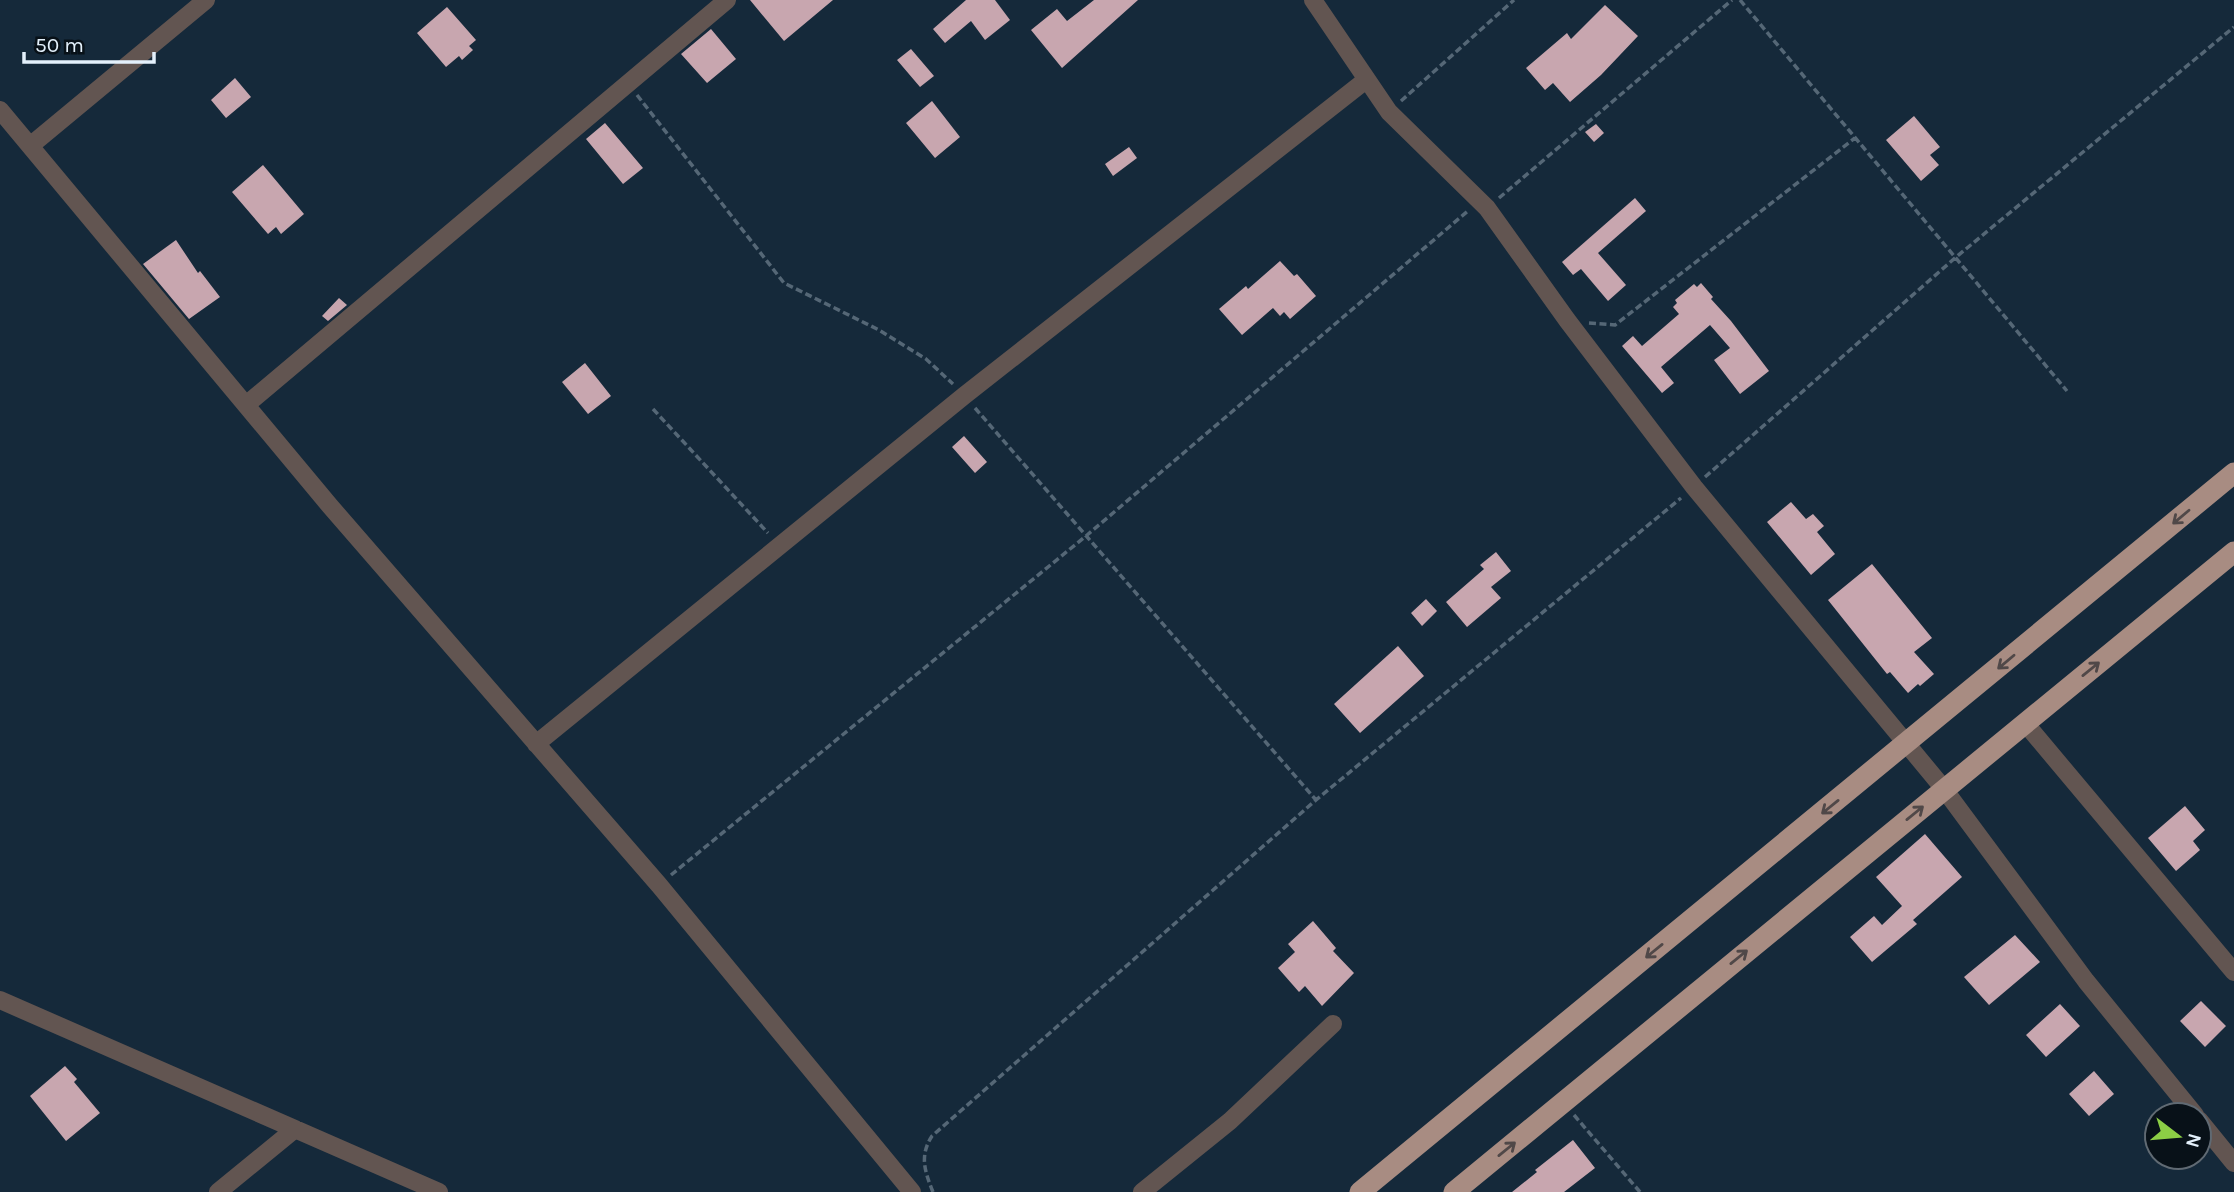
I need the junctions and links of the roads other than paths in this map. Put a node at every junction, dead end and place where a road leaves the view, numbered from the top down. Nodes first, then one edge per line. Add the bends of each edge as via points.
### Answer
1 (206, 0) edge
2 (727, 0) edge
3 (1313, 0) edge
4 (1366, 80) junction
5 (0, 110) edge
6 (30, 146) junction
7 (246, 405) junction
8 (2234, 474) edge
9 (2234, 552) edge
10 (2025, 723) junction
11 (536, 744) junction
12 (1906, 745) junction
13 (1944, 789) junction
14 (2234, 972) edge
15 (0, 1000) edge
16 (1333, 1024) dead end
17 (2184, 1101) edge
18 (295, 1129) junction
19 (2213, 1137) edge
20 (2234, 1163) edge
21 (218, 1192) edge
22 (439, 1192) edge
23 (912, 1192) edge
24 (1142, 1192) edge
25 (1360, 1192) edge
26 (1454, 1192) edge

1 - 6 street
2 - 7 street
3 - 4 street
4 - 11 street via 965,396
4 - 12 street via 1389,112 1487,208 1694,487
5 - 6 street
6 - 7 street
7 - 11 street
8 -> 12 highway
10 -> 9 highway
10 - 13 highway
10 - 14 street
11 - 23 street via 659,885
12 - 13 street
12 -> 25 highway
13 - 17 street via 2086,981
26 -> 13 highway
15 - 18 street
16 - 24 street via 1230,1121
18 - 21 street
18 - 22 street
19 - 20 street

